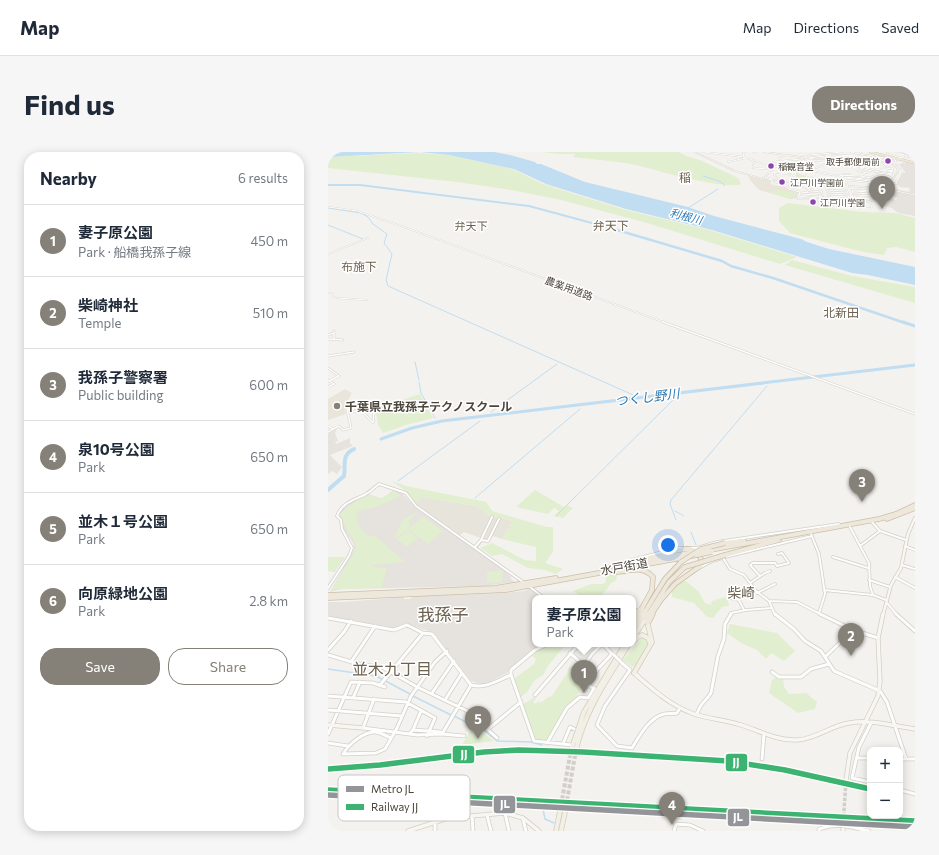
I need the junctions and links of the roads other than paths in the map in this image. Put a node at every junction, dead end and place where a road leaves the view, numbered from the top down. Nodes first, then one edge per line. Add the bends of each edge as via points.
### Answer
1 (696, 152) edge
2 (704, 152) edge
3 (719, 152) edge
4 (745, 152) edge
5 (756, 152) edge
6 (764, 152) edge
7 (842, 152) edge
8 (851, 152) edge
9 (861, 152) edge
10 (871, 152) edge
11 (887, 152) edge
12 (895, 152) edge
13 (754, 153) edge
14 (904, 153) edge
15 (910, 153) edge
16 (727, 154) junction
17 (787, 155) junction
18 (861, 156) dead end
19 (912, 156) junction
20 (744, 157) junction
21 (855, 157) dead end
22 (877, 157) junction
23 (915, 157) edge
24 (748, 158) junction
25 (863, 158) junction
26 (872, 158) junction
27 (888, 158) junction
28 (899, 158) junction
29 (813, 159) junction
30 (856, 159) junction
31 (894, 159) junction
32 (780, 160) junction
33 (806, 160) junction
34 (879, 160) junction
35 (882, 160) junction
36 (902, 160) junction
37 (794, 161) junction
38 (859, 161) junction
39 (728, 162) dead end
40 (755, 162) junction
41 (833, 163) junction
42 (848, 163) junction
43 (856, 163) junction
44 (866, 163) dead end
45 (915, 163) edge
46 (859, 164) junction
47 (868, 164) junction
48 (872, 164) junction
49 (767, 165) junction
50 (851, 165) dead end
51 (880, 165) dead end
52 (882, 165) dead end
53 (889, 165) junction
54 (893, 165) junction
55 (771, 166) junction
56 (856, 166) junction
57 (885, 166) junction
58 (794, 168) junction
59 (861, 168) junction
60 (801, 169) junction
61 (882, 169) junction
62 (897, 169) junction
63 (808, 170) junction
64 (867, 170) junction
65 (875, 170) dead end
66 (769, 171) junction
67 (870, 171) junction
68 (864, 172) junction
69 (892, 172) junction
70 (879, 173) junction
71 (905, 173) dead end
72 (778, 174) dead end
73 (843, 174) junction
74 (849, 174) dead end
75 (875, 174) junction
76 (840, 175) dead end
77 (792, 176) junction
78 (862, 176) junction
79 (873, 176) junction
80 (897, 176) junction
81 (871, 177) junction
82 (887, 177) junction
83 (894, 178) junction
84 (845, 179) junction
85 (859, 179) junction
86 (884, 179) junction
87 (771, 180) junction
88 (793, 180) dead end
89 (874, 180) junction
90 (878, 180) junction
91 (871, 181) junction
92 (783, 182) junction
93 (869, 182) junction
94 (896, 182) junction
95 (874, 183) junction
96 (796, 184) dead end
97 (807, 184) junction
98 (811, 185) junction
99 (804, 186) junction
100 (846, 186) junction
101 (874, 187) junction
102 (810, 189) junction
103 (821, 189) junction
104 (852, 191) dead end
105 (876, 191) junction
106 (881, 191) junction
107 (805, 193) junction
108 (872, 193) junction
109 (799, 194) junction
110 (827, 194) junction
111 (878, 194) junction
112 (915, 195) edge
113 (884, 196) junction
114 (818, 197) junction
115 (879, 197) junction
116 (870, 198) junction
117 (811, 199) junction
118 (824, 200) junction
119 (876, 200) junction
120 (857, 202) junction
121 (870, 202) junction
122 (830, 203) junction
123 (328, 207) edge
124 (368, 238) dead end
125 (328, 254) edge
126 (328, 293) edge
127 (367, 300) dead end
128 (328, 335) edge
129 (328, 339) edge
130 (334, 339) junction
131 (343, 340) dead end
132 (354, 352) dead end
133 (328, 356) edge
134 (328, 369) edge
135 (329, 380) edge
136 (328, 386) edge
137 (390, 406) dead end
138 (915, 414) edge
139 (328, 426) edge
140 (333, 429) junction
141 (328, 432) edge
142 (914, 507) edge
143 (337, 516) junction
144 (333, 517) dead end
145 (492, 518) dead end
146 (915, 518) edge
147 (500, 519) dead end
148 (872, 522) junction
149 (848, 526) junction
150 (817, 530) junction
151 (880, 531) junction
152 (811, 535) junction
153 (481, 540) junction
154 (778, 540) junction
155 (906, 540) junction
156 (905, 546) junction
157 (860, 547) junction
158 (475, 548) junction
159 (915, 550) edge
160 (711, 551) junction
161 (696, 552) junction
162 (778, 554) dead end
163 (724, 556) junction
164 (833, 557) dead end
165 (712, 562) junction
166 (627, 565) junction
167 (902, 565) junction
168 (869, 568) junction
169 (915, 569) edge
170 (602, 570) junction
171 (694, 571) junction
172 (770, 571) dead end
173 (760, 576) junction
174 (895, 577) junction
175 (561, 580) junction
176 (869, 580) junction
177 (750, 583) junction
178 (775, 584) dead end
179 (527, 585) junction
180 (661, 586) junction
181 (890, 587) junction
182 (328, 588) edge
183 (915, 588) edge
184 (824, 590) junction
185 (757, 593) junction
186 (328, 595) edge
187 (540, 595) edge
188 (873, 595) junction
189 (328, 598) edge
190 (730, 598) dead end
191 (769, 601) junction
192 (886, 601) junction
193 (771, 608) junction
194 (641, 610) junction
195 (744, 610) junction
196 (636, 611) edge
197 (819, 613) junction
198 (328, 618) edge
199 (648, 618) junction
200 (351, 621) junction
201 (636, 623) edge
202 (636, 625) edge
203 (375, 626) junction
204 (853, 630) junction
205 (915, 631) edge
206 (423, 633) junction
207 (636, 634) edge
208 (878, 638) junction
209 (636, 639) edge
210 (650, 646) junction
211 (543, 647) edge
212 (576, 647) edge
213 (599, 647) edge
214 (605, 647) edge
215 (623, 647) edge
216 (627, 647) edge
217 (328, 650) edge
218 (446, 651) junction
219 (570, 653) junction
220 (612, 654) junction
221 (620, 654) junction
222 (328, 655) edge
223 (825, 657) junction
224 (578, 660) dead end
225 (454, 661) junction
226 (351, 663) junction
227 (829, 664) junction
228 (630, 670) junction
229 (391, 671) junction
230 (772, 672) dead end
231 (462, 673) junction
232 (634, 673) junction
233 (511, 675) junction
234 (592, 678) junction
235 (360, 682) junction
236 (380, 685) junction
237 (471, 685) junction
238 (587, 685) junction
239 (385, 687) dead end
240 (417, 687) junction
241 (595, 689) junction
242 (584, 691) dead end
243 (880, 691) junction
244 (432, 693) junction
245 (535, 695) dead end
246 (328, 696) edge
247 (344, 697) junction
248 (353, 698) junction
249 (374, 699) junction
250 (445, 700) junction
251 (521, 702) junction
252 (408, 703) junction
253 (459, 706) junction
254 (680, 708) junction
255 (328, 710) edge
256 (422, 710) junction
257 (338, 711) junction
258 (369, 713) junction
259 (696, 715) junction
260 (402, 716) junction
261 (868, 723) junction
262 (330, 726) edge
263 (895, 727) junction
264 (362, 728) junction
265 (488, 729) junction
266 (574, 729) dead end
267 (915, 729) edge
268 (413, 730) junction
269 (395, 731) junction
270 (429, 731) junction
271 (409, 733) junction
272 (328, 734) edge
273 (442, 734) junction
274 (764, 734) junction
275 (427, 736) junction
276 (464, 736) dead end
277 (391, 738) junction
278 (497, 738) dead end
279 (328, 743) edge
280 (547, 743) junction
281 (563, 744) junction
282 (349, 746) junction
283 (573, 748) junction
284 (856, 758) junction
285 (867, 758) edge
286 (906, 759) joint
287 (915, 759) edge
288 (762, 760) dead end
289 (846, 780) tunnel mouth
290 (867, 781) edge
291 (903, 791) edge
292 (915, 794) edge
293 (505, 813) junction
294 (487, 815) junction
295 (472, 816) joint
296 (523, 818) junction
297 (438, 821) edge
298 (435, 822) junction
299 (408, 831) edge
300 (435, 831) edge
301 (473, 831) edge
302 (491, 831) edge
303 (509, 831) edge
304 (526, 831) edge
305 (539, 831) edge
306 (556, 831) edge
307 (561, 831) edge
308 (674, 831) edge
309 (703, 831) edge
310 (820, 831) edge
311 (869, 831) edge

1 - 87 street via 738,172
2 - 16 street
3 - 16 street
4 - 20 street
5 - 13 street
6 - 17 street
7 - 33 street via 810,154 805,156
8 - 9 street
9 - 22 street
10 - 27 highway
11 - 27 street
12 - 14 street
14 - 19 street
15 - 19 street
16 - 20 street
17 - 32 street via 779,158
17 - 33 street
18 - 33 street via 826,156
19 - 23 street
19 - 28 street
20 - 24 street
21 - 30 street
22 - 26 street
22 - 27 street
24 - 39 street
24 - 40 street
25 - 26 street
25 - 30 street
25 - 38 street
26 - 34 street
27 - 28 highway
27 - 31 street
27 - 31 street via 896,161
27 - 35 street
27 - 36 highway
27 - 54 street
28 - 31 street
28 - 36 highway
29 - 30 street
29 - 33 street
29 - 33 street
32 - 37 street
32 - 49 street
33 - 37 street
33 - 37 street
33 - 41 street
34 - 35 street
34 - 57 street
35 - 53 street
36 - 45 highway
37 - 58 street via 793,163 798,164
38 - 42 street
38 - 44 street
38 - 46 street
40 - 49 street
40 - 66 street via 753,168
41 - 42 street
41 - 63 street
42 - 43 street
43 - 46 street
43 - 56 street
46 - 47 street
47 - 48 street
47 - 59 street
48 - 51 street
48 - 52 street
49 - 55 street
50 - 56 street
53 - 54 street
53 - 69 street
54 - 62 street
54 - 62 street via 901,167
55 - 58 street
55 - 66 street
56 - 59 street
57 - 61 street
57 - 69 street
58 - 60 street
59 - 64 street
59 - 65 street
59 - 68 street via 858,171
60 - 63 street
60 - 77 street
61 - 69 street
61 - 69 street
61 - 70 street
62 - 69 street
62 - 71 street via 903,169
62 - 80 street
63 - 73 street via 832,175
63 - 97 street
64 - 67 street
64 - 68 street
66 - 77 street
66 - 87 street via 765,176
67 - 68 street
67 - 70 street
69 - 70 street
69 - 80 street
69 - 82 street
70 - 75 street
70 - 82 street
72 - 92 street via 774,175
73 - 74 street
73 - 78 street
75 - 79 street
75 - 86 street
76 - 84 street
77 - 88 street
78 - 81 street
78 - 85 street via 857,176
79 - 81 street
79 - 86 street
80 - 83 street
81 - 90 street
82 - 86 street
83 - 86 street
83 - 94 street via 898,179
84 - 85 street
84 - 85 street
84 - 100 street
85 - 89 street
85 - 91 street
85 - 93 street
86 - 90 street
86 - 94 street
86 - 94 street via 897,184
86 - 95 street
87 - 92 street
87 - 109 street via 788,186 788,189
89 - 90 street
89 - 91 street
91 - 93 street
92 - 97 street
93 - 95 street
95 - 101 street
96 - 99 street
97 - 98 street
98 - 99 street
98 - 103 street
99 - 102 street
100 - 101 street
100 - 103 street
100 - 110 street via 846,189
101 - 105 street
101 - 112 street
102 - 103 street
102 - 103 street
102 - 107 street
103 - 110 street
103 - 110 street
103 - 114 street
103 - 118 street
104 - 108 street
105 - 106 street
105 - 108 street
105 - 111 street
106 - 113 street
106 - 113 street via 886,191 890,198
107 - 109 street
107 - 114 street
108 - 111 street
108 - 116 street
108 - 116 street via 854,196
109 - 114 street
109 - 117 street via 798,199
110 - 110 street via 847,191 848,193
110 - 110 street via 849,197 848,195
110 - 118 street
110 - 120 street
110 - 122 street
111 - 115 street
113 - 115 street
114 - 117 street
114 - 118 street
115 - 119 street
116 - 119 street
116 - 120 street via 856,200
117 - 122 street
119 - 121 street
120 - 121 street
121 - 122 street via 872,207
123 - 138 street, 農業用道路 via 354,210 404,227
124 - 125 street
126 - 127 street via 337,298
128 - 130 street via 334,332
129 - 130 street
130 - 131 street
132 - 133 street
134 - 135 street via 339,376
135 - 136 street via 334,384
137 - 140 street via 374,413 373,423 360,409 355,412 347,409 352,428 343,430 338,426
139 - 140 street
140 - 141 street
142 - 148 highway, 水戸街道 via 896,517
143 - 144 street
143 - 158 street via 339,510 353,498 366,494 379,484 405,493 416,506
143 - 182 street via 352,548
145 - 153 street
146 - 155 street
147 - 153 street via 488,541
148 - 149 highway, 水戸街道
148 - 151 street
149 - 150 highway, 水戸街道
149 - 152 highway, 水戸街道
149 - 157 street
149 - 161 street via 844,524 814,527 711,543
150 - 160 highway, 水戸街道
150 - 180 highway, bridge via 725,543 701,549 680,562
151 - 155 street
151 - 157 street
152 - 154 highway, 水戸街道
152 - 163 street
152 - 184 street via 819,554
153 - 158 street
154 - 160 highway, 水戸街道
154 - 163 highway
155 - 156 street
156 - 159 street
156 - 167 street
157 - 168 street
158 - 179 street
160 - 161 highway, 水戸街道, bridge
161 - 165 street
161 - 166 highway, 水戸街道
161 - 170 street via 683,547
161 - 175 highway, 水戸街道
162 - 173 street via 782,553 789,563 778,566 775,562 750,565
163 - 165 street
163 - 177 street via 730,569 744,575
163 - 199 highway, bridge via 697,562 685,568 669,582
164 - 168 street
165 - 171 street
166 - 170 highway, 水戸街道
166 - 171 highway via 688,549 697,552 700,557 700,564
167 - 169 street
167 - 174 street
168 - 176 street
170 - 179 highway, 水戸街道
171 - 199 highway via 677,582
172 - 173 street
173 - 177 street
174 - 181 street
174 - 183 street
175 - 179 highway, 水戸街道
175 - 194 highway via 632,570 646,571 652,575 654,582
176 - 181 street
176 - 188 street
177 - 185 street
178 - 185 street
179 - 186 highway, 水戸街道
179 - 187 street
179 - 189 highway, 水戸街道 via 494,591
180 - 194 highway
180 - 202 highway
181 - 192 street
184 - 188 street
184 - 197 street
185 - 191 street
188 - 192 street
190 - 195 street via 739,600
191 - 193 street
191 - 197 street via 793,601
192 - 205 street via 896,616
192 - 208 street
193 - 195 street
193 - 223 street via 776,616 821,651
194 - 196 highway
194 - 201 highway
195 - 259 street via 731,613 725,624 724,639 711,693 700,704
197 - 204 street
198 - 200 street
199 - 207 main road
199 - 210 main road via 652,640
200 - 203 street
200 - 217 street
203 - 206 street via 394,630 407,625
203 - 226 street
204 - 208 street
204 - 223 street
206 - 218 street via 432,634
206 - 229 street
208 - 243 street
209 - 210 main road via 639,636 646,636 650,640
210 - 232 main road
211 - 233 street via 511,670
212 - 219 street
213 - 234 street via 580,671
214 - 220 street
215 - 221 main road
216 - 221 main road
218 - 225 street
218 - 240 street
219 - 224 street
219 - 245 street
220 - 228 street, bridge
220 - 234 street
221 - 241 main road
221 - 283 main road via 592,705
222 - 226 street
223 - 227 street
225 - 231 street
225 - 244 street
226 - 229 street via 382,667
227 - 230 street via 811,670 801,677 779,677
227 - 243 street via 837,673
228 - 232 street
228 - 254 street via 605,706 597,725 617,746 632,748 650,722 666,714 677,713
229 - 236 street
229 - 240 street
231 - 237 street
231 - 250 street
232 - 254 street
233 - 237 street via 483,688
233 - 251 street
234 - 238 street
235 - 236 street
235 - 247 street via 351,682
235 - 248 street
236 - 239 street
237 - 253 street
238 - 241 street
238 - 242 street
240 - 244 street
240 - 252 street
241 - 280 street via 588,698 580,697 571,704
241 - 283 main road via 584,712
243 - 261 street
243 - 263 street via 887,702
244 - 250 street
246 - 247 street
247 - 248 street
247 - 257 street
248 - 249 street
249 - 252 street
249 - 258 street
250 - 253 street
251 - 265 street
251 - 280 street via 534,741
252 - 256 street
252 - 260 street
253 - 265 street via 485,721
253 - 273 street
254 - 259 street
255 - 257 street
256 - 268 street
256 - 270 street via 435,718
257 - 258 street
257 - 262 street
258 - 260 street
258 - 264 street
259 - 274 street via 742,724
260 - 269 street
261 - 263 street
261 - 274 street via 840,725 817,737 803,740 781,739
261 - 284 street
261 - 289 street via 850,753
262 - 264 street
262 - 272 street
263 - 267 street
263 - 286 street
264 - 269 street
265 - 278 street
266 - 281 street via 570,727
268 - 270 street
268 - 271 street
269 - 271 street
269 - 277 street
270 - 273 street
270 - 275 street
271 - 275 street
273 - 275 street
273 - 276 street
274 - 288 street
277 - 282 street via 378,732 369,733
277 - 282 street via 384,749 376,753 343,754
279 - 282 street
280 - 281 street
281 - 283 street
284 - 285 street
284 - 290 street via 852,778
286 - 287 street
291 - 292 street
293 - 294 street
293 - 296 street
293 - 303 street
294 - 295 street
294 - 302 street
295 - 301 street
296 - 304 street
296 - 305 street
297 - 298 street
298 - 299 street
298 - 300 street
306 - 307 main road via 562,812
308 - 309 street via 676,824 690,825
310 - 311 street via 819,829 830,825 852,826

